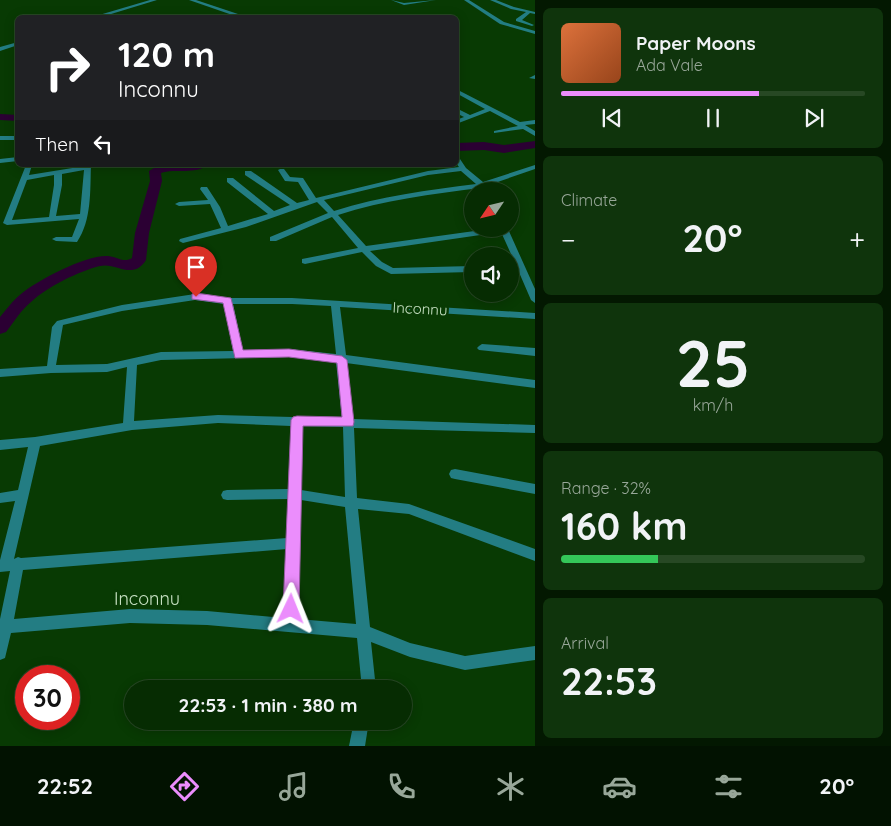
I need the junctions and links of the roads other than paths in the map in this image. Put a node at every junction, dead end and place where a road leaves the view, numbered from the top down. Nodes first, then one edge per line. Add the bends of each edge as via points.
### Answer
1 (154, 0) edge
2 (191, 0) edge
3 (393, 0) edge
4 (434, 0) edge
5 (466, 0) edge
6 (494, 1) edge
7 (476, 5) junction
8 (528, 12) junction
9 (535, 13) edge
10 (102, 15) edge
11 (238, 15) edge
12 (535, 26) edge
13 (534, 33) edge
14 (535, 40) edge
15 (15, 44) edge
16 (0, 49) edge
17 (459, 93) edge
18 (488, 110) junction
19 (459, 112) edge
20 (470, 117) junction
21 (459, 121) edge
22 (535, 122) edge
23 (527, 129) edge
24 (496, 132) dead end
25 (0, 138) edge
26 (15, 138) edge
27 (15, 159) edge
28 (0, 161) edge
29 (459, 162) edge
30 (29, 167) edge
31 (83, 167) edge
32 (88, 167) edge
33 (535, 167) edge
34 (463, 169) junction
35 (282, 170) dead end
36 (58, 172) junction
37 (248, 173) dead end
38 (26, 178) junction
39 (230, 180) dead end
40 (475, 182) edge
41 (496, 182) edge
42 (464, 188) edge
43 (204, 189) dead end
44 (316, 200) junction
45 (211, 202) junction
46 (179, 204) dead end
47 (296, 206) junction
48 (273, 214) junction
49 (333, 214) junction
50 (83, 216) junction
51 (52, 219) junction
52 (226, 230) junction
53 (56, 239) dead end
54 (273, 239) dead end
55 (183, 240) dead end
56 (364, 249) junction
57 (305, 261) dead end
58 (521, 268) joint
59 (464, 269) edge
60 (228, 300) junction
61 (535, 300) edge
62 (335, 304) junction
63 (535, 316) edge
64 (482, 348) dead end
65 (535, 352) edge
66 (239, 355) junction
67 (342, 360) junction
68 (132, 362) junction
69 (51, 369) junction
70 (0, 373) edge
71 (535, 384) edge
72 (297, 420) junction
73 (348, 422) junction
74 (128, 426) junction
75 (535, 429) edge
76 (35, 442) junction
77 (0, 445) edge
78 (455, 474) dead end
79 (535, 489) edge
80 (23, 494) junction
81 (295, 494) junction
82 (227, 495) dead end
83 (0, 498) edge
84 (351, 503) junction
85 (293, 543) junction
86 (535, 555) edge
87 (8, 564) edge
88 (290, 625) junction
89 (4, 627) junction
90 (364, 632) junction
91 (0, 653) edge
92 (535, 653) edge
93 (367, 680) edge
94 (360, 730) edge
95 (357, 746) edge

1 - 10 street
2 - 11 street
3 - 4 street via 404,4
5 - 7 street
6 - 7 street
6 - 8 street
7 - 13 street via 502,23
8 - 9 street
8 - 12 street via 518,21
13 - 14 street via 527,35
15 - 16 street
17 - 18 street
18 - 20 street
18 - 23 street
19 - 20 street
20 - 21 street
22 - 23 street
23 - 24 street
25 - 26 street
27 - 28 street
29 - 34 street
30 - 38 street
31 - 36 street
32 - 50 street
33 - 41 street
34 - 40 street
34 - 44 street via 398,179
35 - 44 street via 288,180 300,180
36 - 38 street
36 - 51 street
37 - 47 street
38 - 51 street via 7,224
39 - 48 street
42 - 49 street via 373,202
43 - 45 street
44 - 47 street
44 - 49 street
45 - 46 street
45 - 52 street
47 - 48 street
48 - 52 street
49 - 54 street
49 - 56 street
50 - 51 street
50 - 53 street via 74,240
52 - 55 street
56 - 57 street
56 - 58 street via 504,229
56 - 59 street via 391,271
58 - 61 street
60 - 62 street, Inconnu
60 - 66 street
60 - 69 street, Inconnu via 172,299 62,322 57,327
62 - 63 street, Inconnu
62 - 67 street
64 - 65 street
66 - 67 street via 289,353
66 - 68 street via 161,356
67 - 71 street
67 - 73 street
68 - 69 street via 107,368
68 - 74 street
69 - 70 street
72 - 73 street
72 - 74 street via 218,418
72 - 81 street
73 - 75 street
73 - 84 street
74 - 76 street
76 - 77 street
76 - 80 street
78 - 79 street
80 - 83 street
80 - 87 street
81 - 82 street
81 - 84 street
81 - 85 street
84 - 86 street via 409,509
84 - 90 street
85 - 87 street
85 - 88 street
87 - 89 street
88 - 89 street, Inconnu via 130,616
88 - 90 street, Inconnu
89 - 91 street
90 - 92 street, Inconnu via 410,650 465,663
90 - 93 street
94 - 95 street

